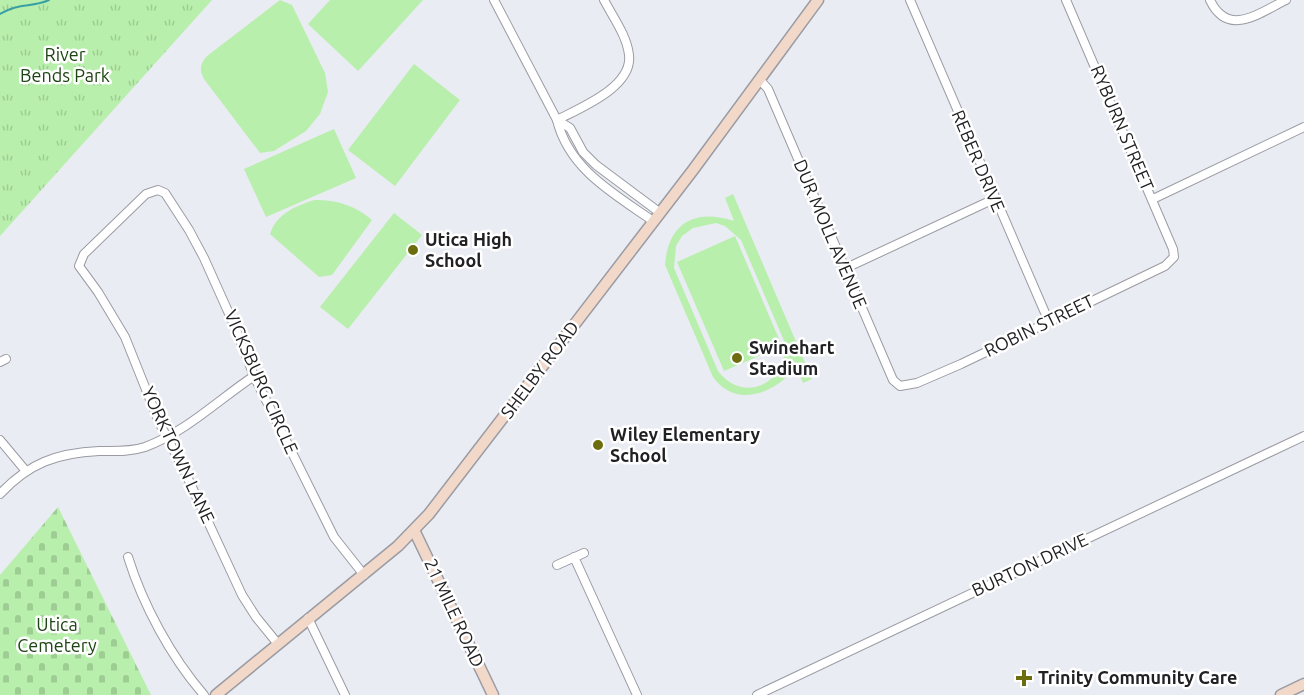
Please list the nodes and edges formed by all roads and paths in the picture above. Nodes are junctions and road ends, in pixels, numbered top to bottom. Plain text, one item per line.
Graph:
1 (494, 0) edge
2 (604, 0) edge
3 (818, 0) edge
4 (910, 0) edge
5 (1066, 0) edge
6 (1210, 0) edge
7 (1286, 0) edge
8 (760, 80) junction
9 (557, 120) junction
10 (1304, 127) edge
11 (600, 168) junction
12 (593, 177) junction
13 (158, 190) joint
14 (994, 199) junction
15 (1152, 199) junction
16 (656, 216) junction
17 (1174, 257) joint
18 (844, 269) junction
19 (1049, 322) junction
20 (254, 376) junction
21 (900, 386) joint
22 (1304, 436) edge
23 (166, 437) junction
24 (0, 440) edge
25 (25, 470) junction
26 (0, 494) edge
27 (414, 530) junction
28 (584, 553) dead end
29 (128, 557) dead end
30 (574, 557) junction
31 (557, 565) dead end
32 (364, 575) junction
33 (308, 618) junction
34 (278, 644) junction
35 (1304, 684) edge
36 (204, 695) edge
37 (216, 695) edge
38 (345, 695) edge
39 (493, 695) edge
40 (638, 695) edge
41 (757, 695) edge
42 (1281, 695) edge

1 - 9 street
2 - 9 street
3 - 8 street, SHELBY ROAD
4 - 14 street, REBER DRIVE
5 - 15 street, RYBURN STREET
6 - 7 street
8 - 16 street, SHELBY ROAD
8 - 18 street, DUR MOLL AVENUE
9 - 11 street
9 - 12 street
10 - 15 street
11 - 12 street
11 - 16 street
12 - 16 street
13 - 20 street, VICKSBURG CIRCLE
13 - 23 street, YORKTOWN LANE
14 - 18 street
14 - 19 street, REBER DRIVE
15 - 17 street, RYBURN STREET
16 - 27 street, SHELBY ROAD
17 - 19 street, ROBIN STREET
18 - 21 street, DUR MOLL AVENUE
19 - 21 street, ROBIN STREET
20 - 23 street
20 - 32 street, VICKSBURG CIRCLE
22 - 41 street, BURTON DRIVE
23 - 25 street
23 - 34 street, YORKTOWN LANE
24 - 25 street
25 - 26 street
27 - 32 street, SHELBY ROAD
27 - 39 street, 21 MILE ROAD
28 - 30 street
29 - 36 street
30 - 31 street
30 - 40 street
32 - 33 street, SHELBY ROAD
33 - 34 street, SHELBY ROAD
33 - 38 street
34 - 37 street, SHELBY ROAD
35 - 42 street

